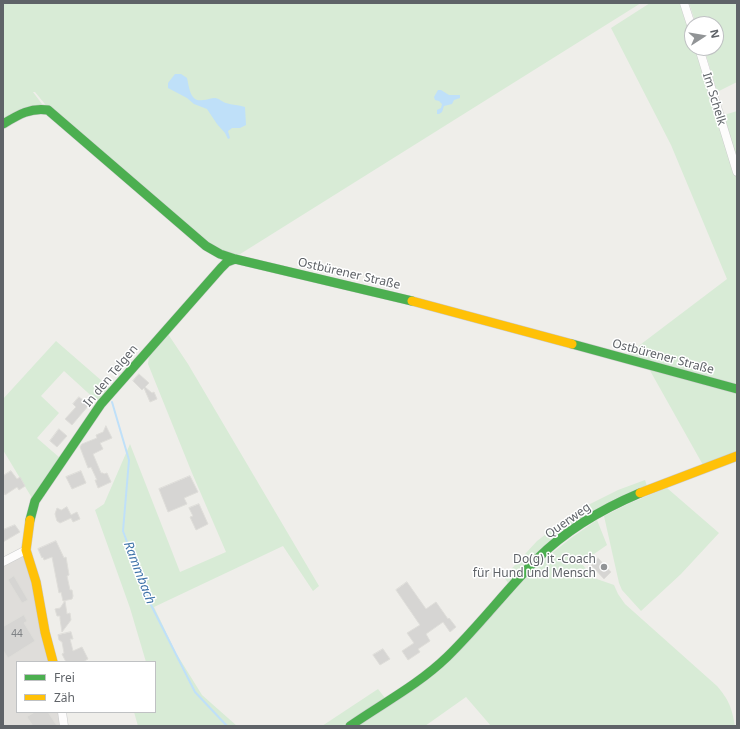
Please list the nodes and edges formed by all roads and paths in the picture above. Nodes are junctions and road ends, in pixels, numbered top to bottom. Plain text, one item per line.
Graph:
1 (684, 3) edge
2 (688, 16) edge
3 (701, 56) edge
4 (3, 124) edge
5 (737, 172) edge
6 (235, 259) junction
7 (737, 389) edge
8 (737, 456) edge
9 (26, 550) junction
10 (3, 562) edge
11 (53, 661) edge
12 (62, 713) edge
13 (64, 726) edge
14 (350, 726) edge

1 - 2 street
3 - 5 street, Im Schelk
4 - 6 street, Ostbürener Straße
6 - 7 street, Ostbürener Straße
6 - 9 street, In den Telgen
8 - 14 street, Querweg
9 - 10 street
9 - 11 street, In den Telgen
12 - 13 street

